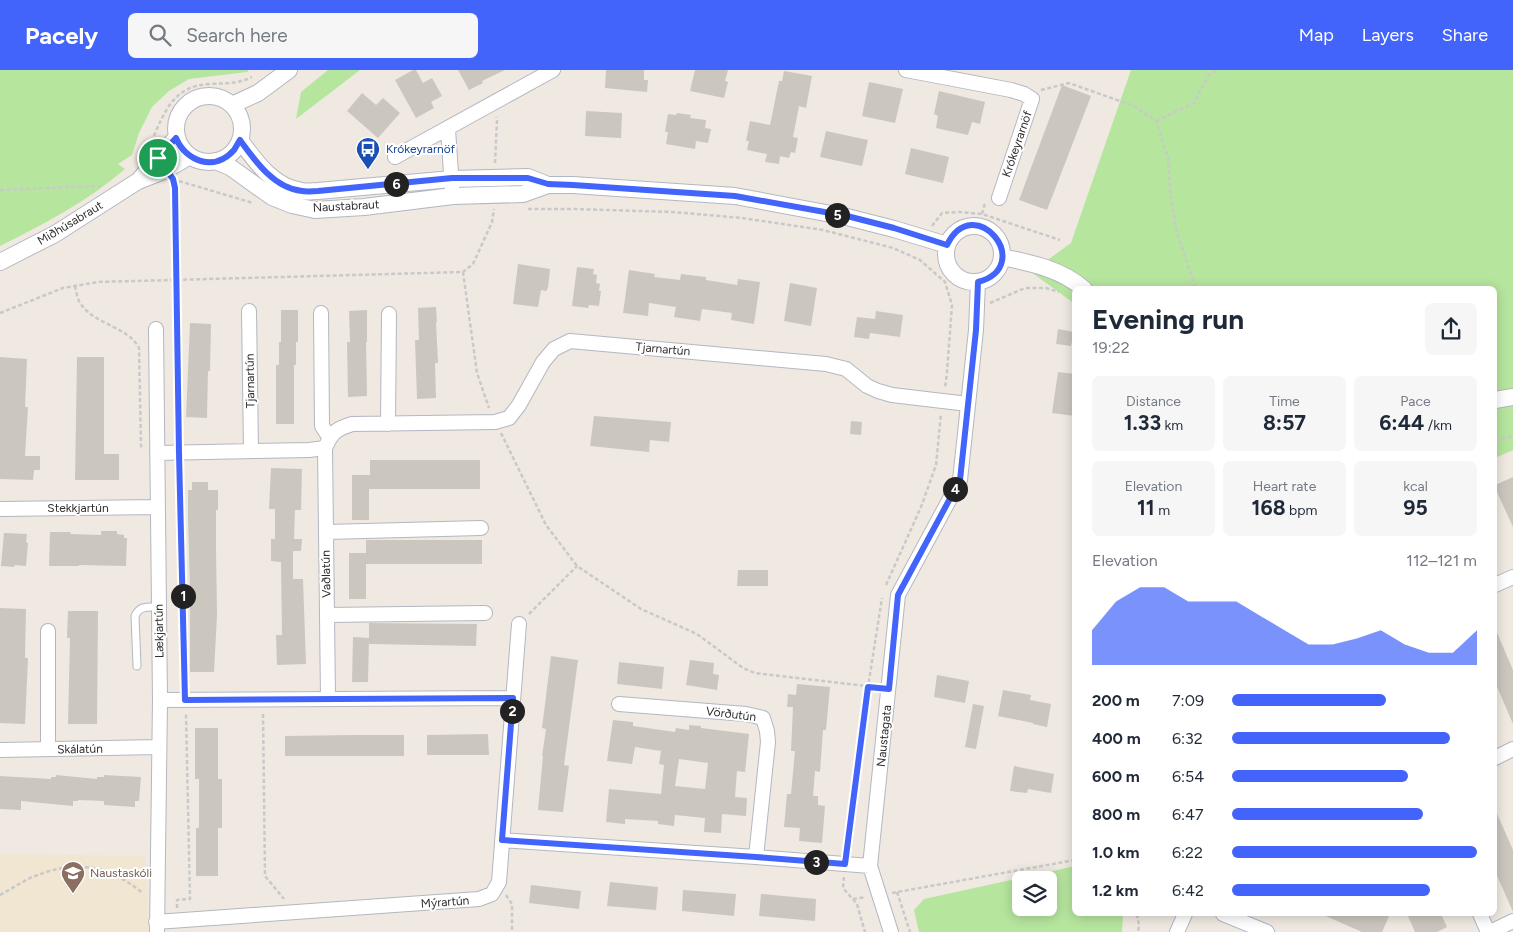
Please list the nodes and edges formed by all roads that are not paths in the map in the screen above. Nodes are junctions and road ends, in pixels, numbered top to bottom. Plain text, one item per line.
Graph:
1 (289, 70) edge
2 (553, 70) edge
3 (906, 70) edge
4 (258, 93) junction
5 (232, 105) junction
6 (241, 121) junction
7 (448, 129) junction
8 (176, 138) junction
9 (240, 140) junction
10 (190, 156) junction
11 (394, 157) dead end
12 (215, 161) junction
13 (162, 164) junction
14 (452, 178) junction
15 (548, 184) junction
16 (453, 196) junction
17 (994, 196) road end
18 (947, 245) junction
19 (1002, 257) junction
20 (0, 262) edge
21 (978, 282) junction
22 (1080, 286) edge
23 (250, 311) dead end
24 (320, 313) dead end
25 (388, 314) dead end
26 (156, 329) dead end
27 (1513, 397) edge
28 (1497, 400) edge
29 (968, 404) junction
30 (388, 424) junction
31 (327, 443) junction
32 (251, 452) junction
33 (157, 453) junction
34 (157, 507) junction
35 (0, 509) edge
36 (481, 528) dead end
37 (326, 532) junction
38 (1513, 576) edge
39 (1497, 584) edge
40 (158, 607) junction
41 (485, 613) dead end
42 (327, 615) junction
43 (519, 624) road end
44 (48, 631) dead end
45 (137, 666) dead end
46 (513, 698) junction
47 (328, 699) junction
48 (160, 700) junction
49 (618, 704) dead end
50 (159, 748) junction
51 (48, 749) junction
52 (1513, 749) edge
53 (0, 750) edge
54 (1497, 757) edge
55 (502, 840) junction
56 (756, 857) junction
57 (870, 866) junction
58 (1184, 916) edge
59 (1228, 916) edge
60 (1481, 916) edge
61 (1513, 921) edge
62 (156, 927) edge
63 (891, 932) edge
64 (1177, 932) edge
65 (1267, 932) edge
66 (1489, 932) edge

1 - 4 street
2 - 7 street
3 - 17 street, Krókeyrarnöf
4 - 5 street
4 - 6 street
5 - 6 street
5 - 8 street
6 - 9 street
7 - 11 street
7 - 14 street
8 - 10 street
8 - 13 street, Miðhúsabraut
9 - 12 street
9 - 14 street, Naustabraut
10 - 12 street
10 - 13 street, Miðhúsabraut
12 - 16 street, Naustabraut
13 - 20 street, Miðhúsabraut
14 - 15 street, Naustabraut
14 - 16 street
15 - 16 street, Naustabraut
15 - 18 street, Naustabraut
18 - 19 street
18 - 21 street
19 - 21 street
19 - 22 street
21 - 29 street, Naustagata
23 - 32 street, Tjarnartún
24 - 31 street
25 - 30 street
26 - 33 street, Lækjartún
27 - 28 street
29 - 30 street, Tjarnartún
29 - 57 street, Naustagata
30 - 31 street
31 - 32 street
31 - 37 street, Vaðlatún
32 - 33 street
33 - 34 street, Lækjartún
34 - 35 street, Stekkjartún
34 - 40 street, Lækjartún
36 - 37 street
37 - 42 street, Vaðlatún
38 - 39 street
40 - 45 lane
40 - 48 street, Lækjartún
41 - 42 street
42 - 47 street, Vaðlatún
43 - 46 street
44 - 51 street
46 - 47 street
46 - 55 street
47 - 48 street
48 - 50 street, Lækjartún
49 - 56 street, Vörðutún
50 - 51 street, Skálatún
50 - 62 street, Lækjartún
51 - 53 street, Skálatún
52 - 54 street
55 - 56 street
55 - 62 street, Mýrartún
56 - 57 street
57 - 63 street, Naustagata
58 - 64 street
59 - 65 street
60 - 66 street
61 - 66 street

